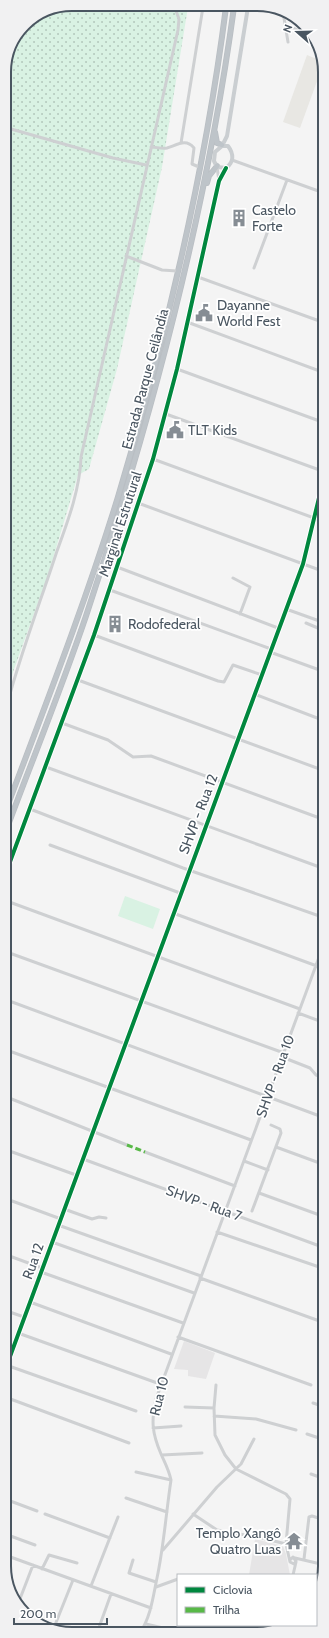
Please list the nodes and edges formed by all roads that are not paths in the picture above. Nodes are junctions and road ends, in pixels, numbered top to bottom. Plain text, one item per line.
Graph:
1 (175, 11) edge
2 (202, 11) edge
3 (225, 11) edge
4 (233, 11) edge
5 (247, 11) edge
6 (284, 17) edge
7 (286, 26) junction
8 (302, 31) edge
9 (288, 42) dead end
10 (217, 115) junction
11 (11, 129) edge
12 (227, 136) junction
13 (181, 143) junction
14 (222, 146) junction
15 (228, 146) junction
16 (151, 147) junction
17 (232, 160) junction
18 (146, 165) junction
19 (217, 167) junction
20 (199, 168) junction
21 (226, 168) junction
22 (218, 175) junction
23 (208, 178) junction
24 (287, 180) junction
25 (219, 181) junction
26 (318, 192) edge
27 (199, 207) junction
28 (126, 256) junction
29 (254, 268) dead end
30 (177, 271) junction
31 (198, 277) junction
32 (318, 321) edge
33 (187, 322) junction
34 (177, 369) junction
35 (318, 371) edge
36 (166, 414) junction
37 (318, 421) edge
38 (153, 459) junction
39 (318, 470) edge
40 (138, 503) junction
41 (318, 504) edge
42 (315, 518) junction
43 (318, 519) edge
44 (303, 564) junction
45 (117, 567) junction
46 (318, 569) edge
47 (233, 578) dead end
48 (110, 590) junction
49 (286, 609) junction
50 (240, 614) junction
51 (318, 620) edge
52 (306, 623) dead end
53 (278, 628) junction
54 (318, 628) edge
55 (94, 636) junction
56 (270, 650) junction
57 (318, 669) edge
58 (262, 675) junction
59 (78, 680) junction
60 (11, 687) edge
61 (254, 694) junction
62 (318, 718) edge
63 (62, 723) junction
64 (238, 739) junction
65 (46, 767) junction
66 (318, 768) edge
67 (222, 782) junction
68 (11, 796) edge
69 (30, 809) junction
70 (11, 817) edge
71 (318, 817) edge
72 (206, 826) junction
73 (50, 845) dead end
74 (11, 859) edge
75 (318, 866) edge
76 (189, 870) junction
77 (180, 893) junction
78 (11, 903) edge
79 (173, 913) junction
80 (318, 916) edge
81 (11, 953) edge
82 (157, 957) junction
83 (318, 960) edge
84 (316, 966) junction
85 (140, 1001) junction
86 (11, 1002) edge
87 (300, 1009) junction
88 (298, 1013) junction
89 (318, 1020) edge
90 (125, 1044) junction
91 (11, 1052) edge
92 (284, 1053) junction
93 (282, 1057) junction
94 (318, 1076) edge
95 (108, 1088) junction
96 (267, 1097) junction
97 (11, 1099) edge
98 (318, 1115) edge
99 (271, 1125) dead end
100 (92, 1132) junction
101 (251, 1140) junction
102 (127, 1145) dead end
103 (276, 1147) junction
104 (11, 1152) edge
105 (145, 1152) dead end
106 (83, 1159) junction
107 (244, 1161) junction
108 (318, 1162) edge
109 (268, 1170) junction
110 (76, 1175) junction
111 (235, 1186) junction
112 (259, 1193) junction
113 (11, 1201) edge
114 (64, 1209) junction
115 (225, 1211) junction
116 (252, 1211) dead end
117 (318, 1214) edge
118 (106, 1218) dead end
119 (61, 1219) junction
120 (58, 1225) junction
121 (217, 1232) junction
122 (52, 1242) junction
123 (318, 1245) edge
124 (11, 1257) edge
125 (318, 1267) edge
126 (41, 1270) junction
127 (200, 1277) junction
128 (194, 1293) junction
129 (30, 1302) junction
130 (11, 1312) edge
131 (24, 1317) junction
132 (318, 1320) edge
133 (183, 1323) junction
134 (18, 1333) junction
135 (178, 1337) junction
136 (11, 1350) edge
137 (171, 1354) junction
138 (11, 1365) edge
139 (160, 1384) junction
140 (216, 1385) dead end
141 (311, 1385) dead end
142 (11, 1400) edge
143 (313, 1403) dead end
144 (318, 1405) edge
145 (185, 1407) dead end
146 (214, 1408) junction
147 (136, 1411) dead end
148 (214, 1416) junction
149 (181, 1426) dead end
150 (153, 1428) junction
151 (296, 1430) dead end
152 (307, 1434) dead end
153 (318, 1438) edge
154 (254, 1439) dead end
155 (129, 1443) dead end
156 (202, 1453) dead end
157 (162, 1455) junction
158 (236, 1468) junction
159 (136, 1472) dead end
160 (311, 1474) dead end
161 (318, 1476) edge
162 (170, 1480) junction
163 (126, 1498) dead end
164 (11, 1502) edge
165 (37, 1511) dead end
166 (167, 1512) junction
167 (45, 1514) dead end
168 (194, 1514) junction
169 (118, 1517) dead end
170 (318, 1519) edge
171 (11, 1536) edge
172 (110, 1538) junction
173 (286, 1544) junction
174 (35, 1545) dead end
175 (163, 1550) junction
176 (288, 1553) junction
177 (11, 1558) edge
178 (295, 1559) junction
179 (303, 1559) junction
180 (133, 1560) dead end
181 (290, 1562) junction
182 (77, 1563) dead end
183 (318, 1563) edge
184 (33, 1565) junction
185 (42, 1569) junction
186 (293, 1574) edge
187 (177, 1579) edge
188 (73, 1580) junction
189 (156, 1582) junction
190 (91, 1586) junction
191 (156, 1587) junction
192 (111, 1594) junction
193 (20, 1598) edge
194 (152, 1608) junction
195 (55, 1624) edge
196 (146, 1624) junction
197 (99, 1627) edge
198 (144, 1627) edge
199 (159, 1627) edge

1 - 16 street
2 - 13 street
3 - 20 highway, Estrada Parque Ceilândia
4 - 10 highway, Estrada Parque Ceilândia
5 - 12 main road
6 - 7 street
7 - 8 street
7 - 9 street
10 - 14 highway
10 - 27 highway, Estrada Parque Ceilândia
11 - 18 street
12 - 14 main road
12 - 15 main road
13 - 16 street
13 - 20 street
14 - 15 main road
14 - 19 main road
15 - 17 main road
16 - 18 street
17 - 21 main road
17 - 24 street
18 - 28 street
19 - 21 main road
19 - 22 street, Marginal Estrutural
19 - 23 highway
20 - 30 highway, Estrada Parque Ceilândia
21 - 25 street, Marginal Estrutural
22 - 23 street
22 - 25 street, Marginal Estrutural
23 - 27 highway
24 - 26 street
24 - 29 street
25 - 31 street, Marginal Estrutural
27 - 70 highway, Estrada Parque Ceilândia
28 - 30 street
28 - 60 street
30 - 68 highway, Estrada Parque Ceilândia
31 - 32 street
31 - 33 street, Marginal Estrutural
33 - 34 street, Marginal Estrutural
33 - 35 street
34 - 36 street, Marginal Estrutural
34 - 37 street
36 - 38 street, Marginal Estrutural
36 - 39 street
38 - 40 street, Marginal Estrutural
38 - 42 street
40 - 44 street
40 - 45 street, Marginal Estrutural
41 - 42 street, SHVP - Rua 12
42 - 43 street
42 - 44 street, SHVP - Rua 12
44 - 46 street
44 - 49 street, SHVP - Rua 12
45 - 48 street, Marginal Estrutural
45 - 50 street
47 - 50 street
48 - 55 street, Marginal Estrutural
48 - 56 street
49 - 51 street
49 - 53 street, SHVP - Rua 12
50 - 53 street
52 - 54 street
53 - 56 street, SHVP - Rua 12
55 - 58 street
55 - 59 street, Marginal Estrutural
56 - 57 street
56 - 58 street, SHVP - Rua 12
58 - 61 street, SHVP - Rua 12
59 - 63 street, Marginal Estrutural
59 - 64 street
61 - 62 street
61 - 64 street, SHVP - Rua 12
63 - 65 street, Marginal Estrutural
63 - 67 street
64 - 66 street
64 - 67 street, SHVP - Rua 12
65 - 69 street, Marginal Estrutural
65 - 72 street
67 - 71 street
67 - 72 street, SHVP - Rua 12
69 - 74 street, Marginal Estrutural
69 - 76 street
72 - 75 street
72 - 76 street, SHVP - Rua 12
73 - 77 street
76 - 77 street, SHVP - Rua 12
76 - 80 street
77 - 79 street, SHVP - Rua 12
78 - 82 street
79 - 82 street, SHVP - Rua 12
79 - 84 street
81 - 85 street
82 - 85 street, SHVP - Rua 12
82 - 87 street
83 - 84 street, SHVP - Rua 10
84 - 87 street, SHVP - Rua 10
85 - 90 street, SHVP - Rua 12
85 - 92 street
86 - 90 street
87 - 88 street, SHVP - Rua 10
88 - 89 street
88 - 92 street, SHVP - Rua 10
90 - 95 street, SHVP - Rua 12
90 - 96 street
91 - 95 street
92 - 93 street, SHVP - Rua 10
93 - 94 street
93 - 96 street, SHVP - Rua 10
95 - 100 street, SHVP - Rua 12
95 - 101 street
96 - 98 street
96 - 101 street, SHVP - Rua 10
97 - 100 street
99 - 103 street
100 - 102 street
100 - 106 street, SHVP - Rua 12
101 - 107 street, SHVP - Rua 10
103 - 108 street
103 - 109 street
104 - 110 street
105 - 111 street
106 - 110 street, Rua 12
106 - 115 street, SHVP - Rua 7
107 - 109 street
107 - 111 street, SHVP - Rua 10
109 - 112 street
110 - 114 street, Rua 12
111 - 115 street, SHVP - Rua 10
112 - 116 street
112 - 117 street
113 - 119 street
114 - 118 street
114 - 119 street, Rua 12
115 - 121 street, Rua 10
115 - 123 street, SHVP - Rua 7
119 - 120 street, Rua 12
120 - 122 street, Rua 12
120 - 127 street
121 - 125 street
121 - 127 street, Rua 10
122 - 126 street, Rua 12
122 - 128 street
124 - 126 street
126 - 129 street, Rua 12
126 - 133 street
127 - 128 street, Rua 10
127 - 132 street
128 - 133 street, Rua 10
129 - 131 street, Rua 12
129 - 137 street
130 - 131 street
131 - 134 street, Rua 12
133 - 135 street, Rua 10
134 - 136 street, Rua 12
134 - 139 street
135 - 137 street, Rua 10
135 - 141 street
137 - 139 street, Rua 10
138 - 147 street
139 - 150 street, Rua 10
140 - 146 street
142 - 155 street
143 - 144 street
145 - 146 street
146 - 148 street
148 - 151 street
148 - 158 street
149 - 150 street
150 - 157 street, Rua 10
152 - 153 street
154 - 158 street
156 - 157 street
157 - 162 street, Rua 10
158 - 168 street
158 - 173 street
159 - 162 street
160 - 161 street
162 - 166 street, Rua 10
163 - 166 street
164 - 165 street
166 - 175 street, Rua 10
167 - 172 street
168 - 173 street
168 - 175 street
169 - 172 street
170 - 179 street
171 - 174 street
172 - 190 street
173 - 176 street
175 - 189 street, Rua 10
176 - 178 street
176 - 181 street
177 - 184 street
178 - 179 street
178 - 181 street
178 - 181 street
178 - 186 street
179 - 183 street
180 - 189 street
181 - 186 street
182 - 185 street
184 - 185 street
184 - 193 street
185 - 188 street
187 - 191 street
188 - 190 street
188 - 195 street
189 - 191 street, Rua 10
190 - 192 street
191 - 194 street, Rua 10
192 - 194 street
192 - 197 street
194 - 196 street, Rua 10
196 - 198 street, Rua 10
196 - 199 street

